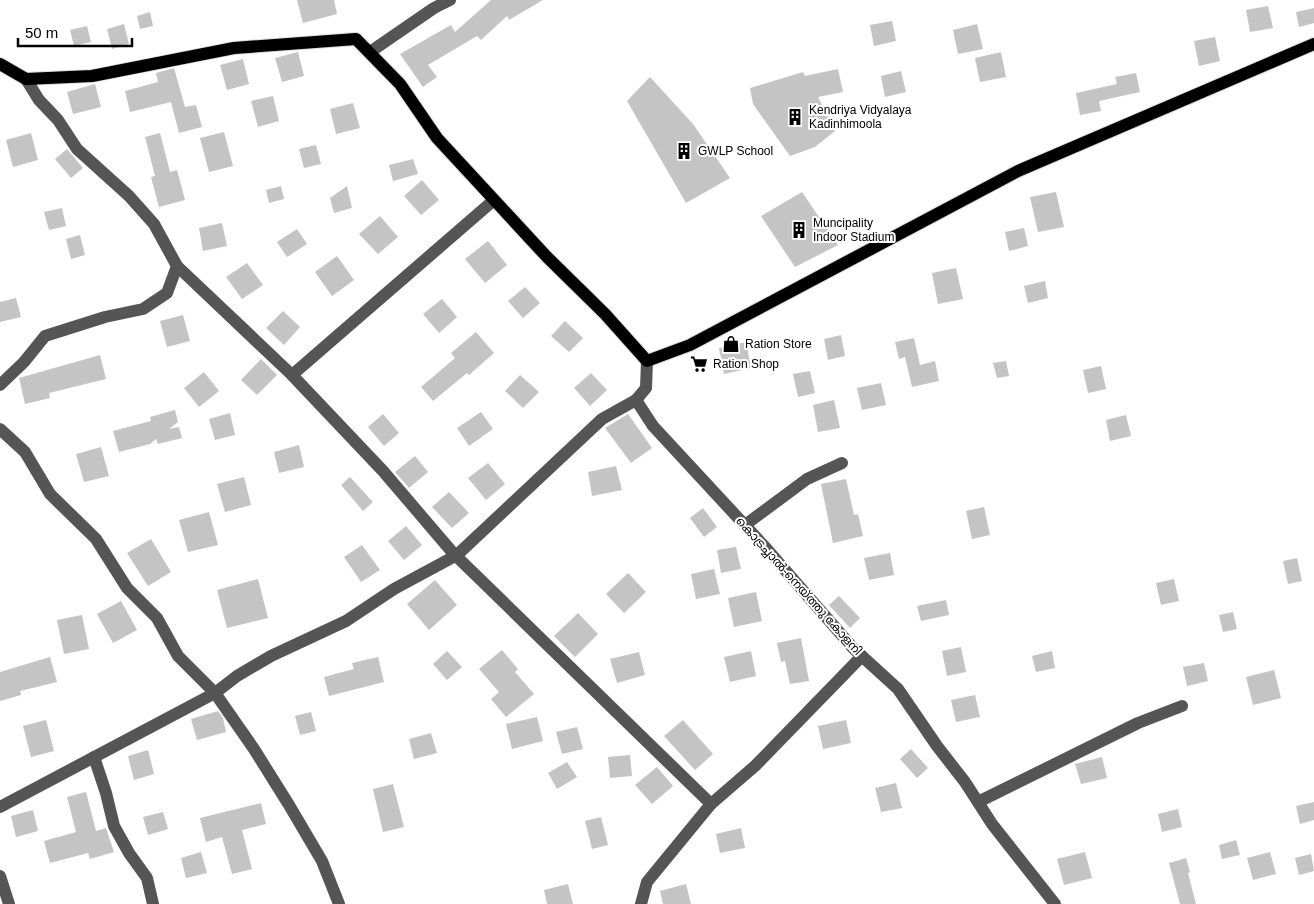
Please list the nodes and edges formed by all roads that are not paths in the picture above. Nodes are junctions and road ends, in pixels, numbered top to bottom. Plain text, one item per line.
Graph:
1 (450, 0) edge
2 (1314, 44) edge
3 (370, 52) junction
4 (0, 64) edge
5 (26, 79) junction
6 (494, 200) junction
7 (177, 266) junction
8 (647, 361) junction
9 (292, 375) junction
10 (0, 385) edge
11 (636, 400) junction
12 (0, 429) edge
13 (842, 462) dead end
14 (745, 525) junction
15 (457, 555) junction
16 (862, 656) junction
17 (215, 693) junction
18 (1182, 706) dead end
19 (94, 757) junction
20 (978, 802) junction
21 (711, 804) junction
22 (0, 807) edge
23 (0, 876) edge
24 (9, 904) edge
25 (153, 904) edge
26 (339, 904) edge
27 (641, 904) edge
28 (1055, 904) edge

1 - 3 street
2 - 8 main road
3 - 5 main road
3 - 6 main road
4 - 5 main road
5 - 7 street
6 - 8 main road
6 - 9 street
7 - 9 street
7 - 10 street
8 - 11 street
9 - 15 street
11 - 14 street, കൊട്രച്ചാൽ-നെയ്ത്തു കോളനി
11 - 15 street
12 - 17 street
13 - 14 street
14 - 16 street, കൊട്രച്ചാൽ-നെയ്ത്തു കോളനി
15 - 17 street
15 - 21 street
16 - 20 street, കൊട്രച്ചാൽ-നെയ്ത്തു കോളനി
16 - 21 street
17 - 19 street
17 - 26 street
18 - 20 street
19 - 22 street
19 - 25 street
20 - 28 street, കൊട്രച്ചാൽ-നെയ്ത്തു കോളനി
21 - 27 street
23 - 24 street

